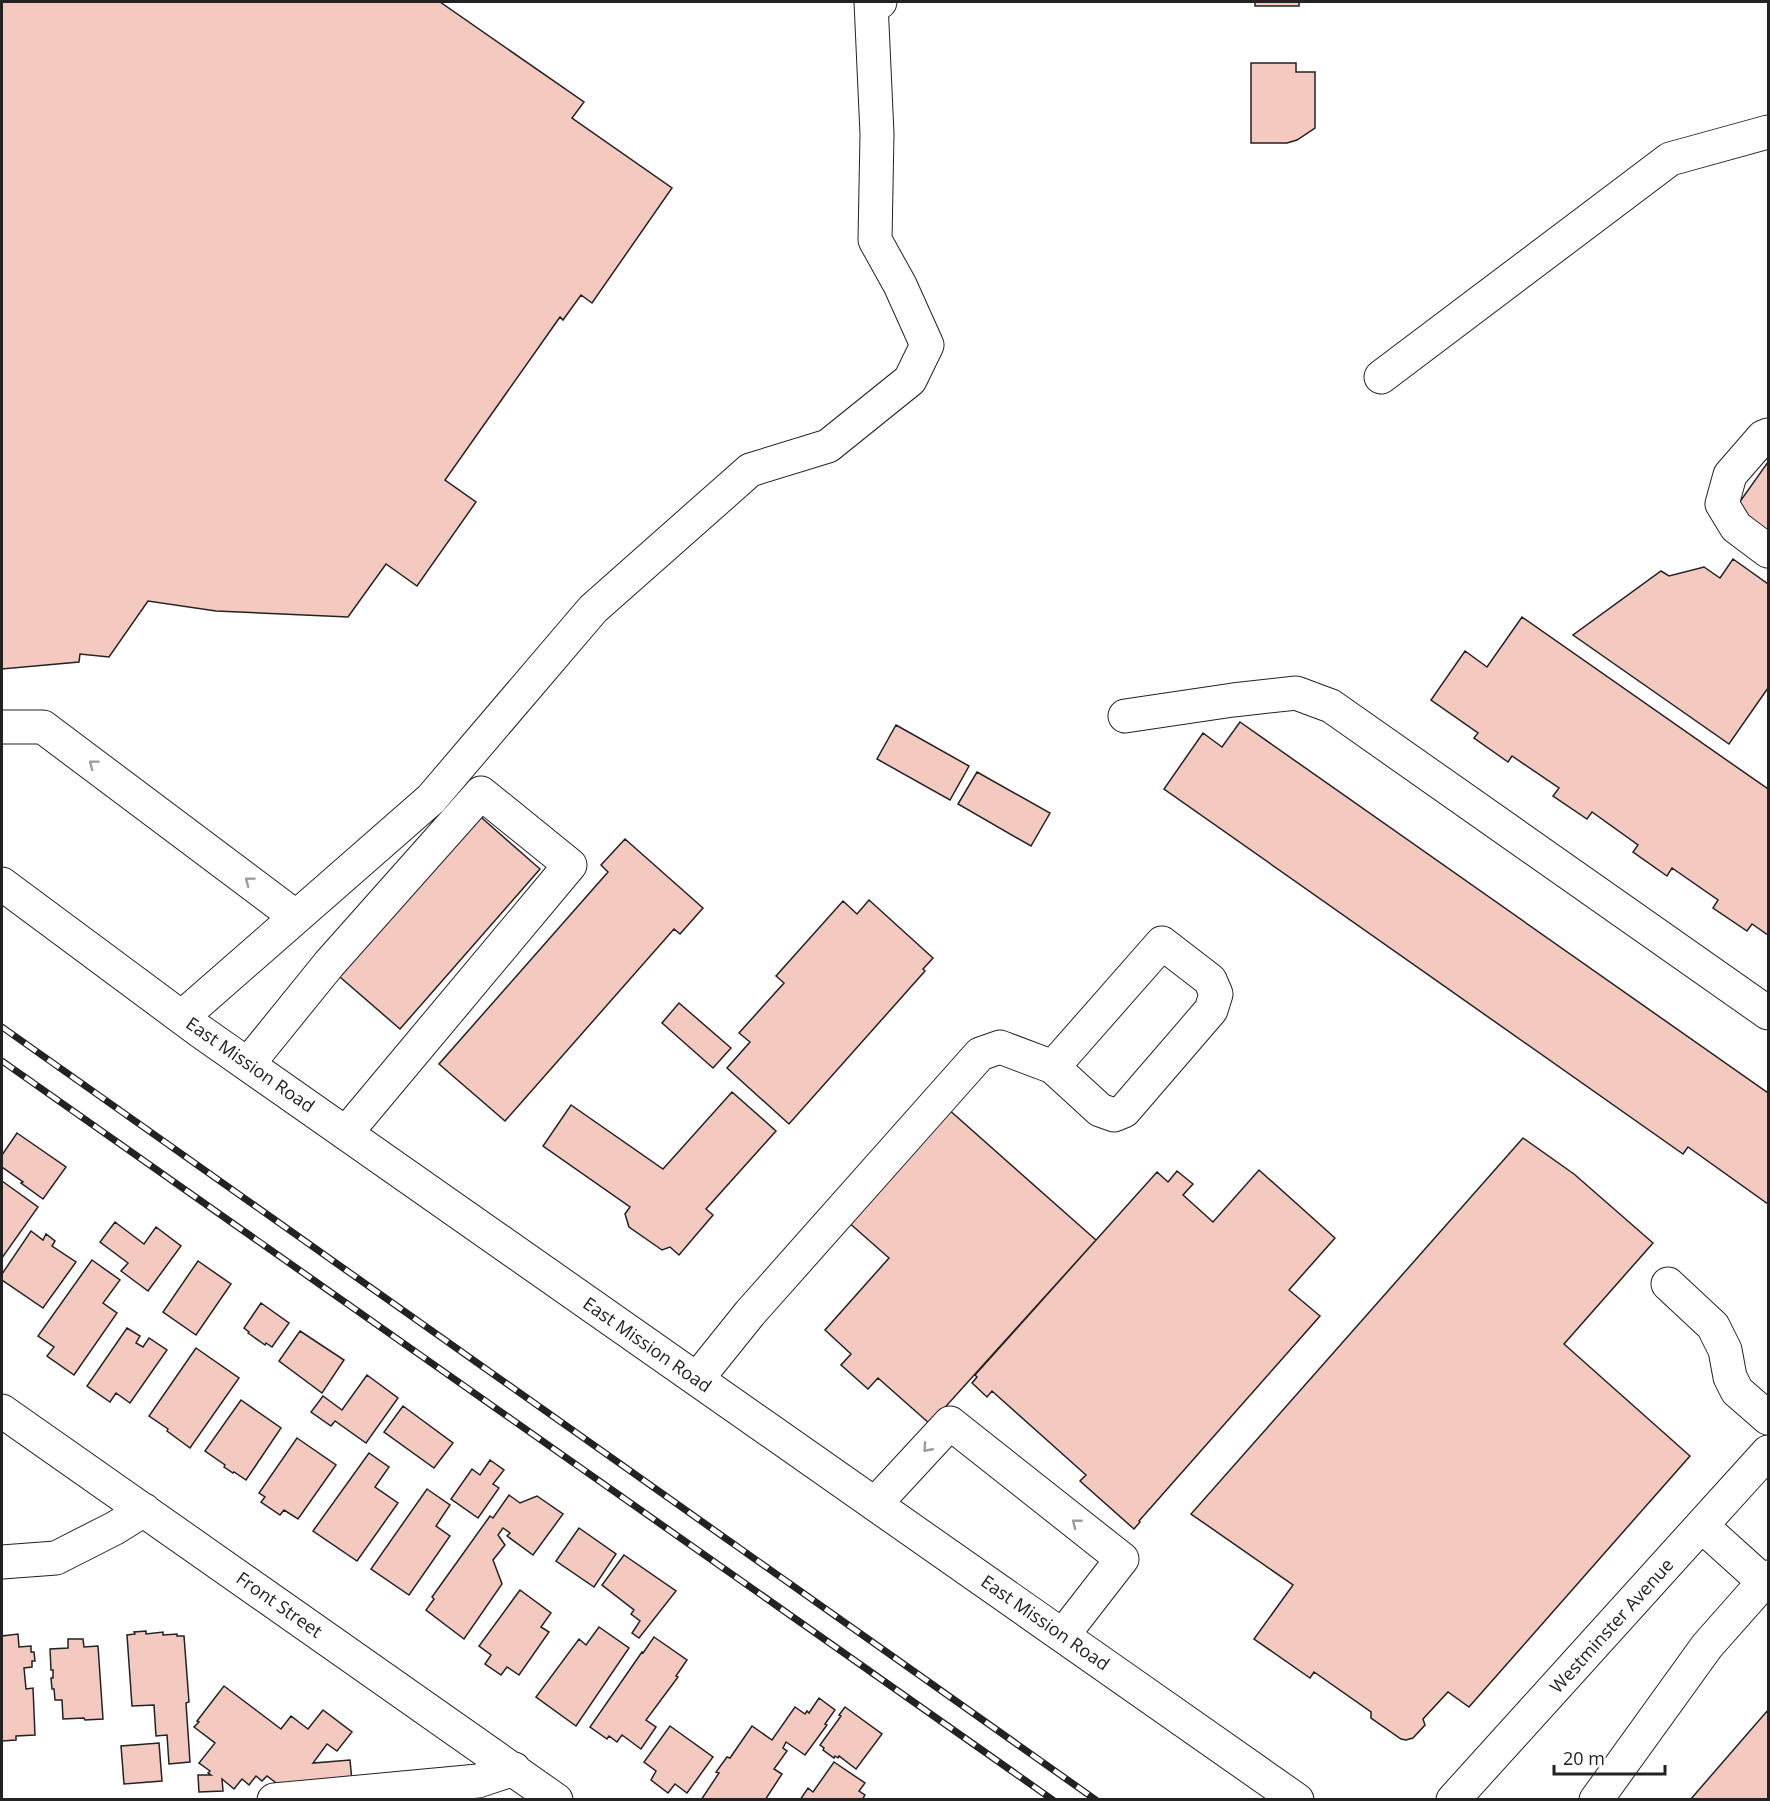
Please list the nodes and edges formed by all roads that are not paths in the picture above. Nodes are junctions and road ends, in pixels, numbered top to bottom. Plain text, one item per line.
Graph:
1 (880, 2) edge
2 (1768, 132) edge
3 (1381, 377) dead end
4 (1768, 435) edge
5 (1768, 551) edge
6 (1125, 716) dead end
7 (2, 727) edge
8 (2, 884) edge
9 (296, 916) junction
10 (1768, 1013) edge
11 (182, 1017) junction
12 (248, 1064) junction
13 (1053, 1067) junction
14 (346, 1133) junction
15 (1668, 1284) dead end
16 (697, 1379) junction
17 (2, 1411) edge
18 (1768, 1418) edge
19 (1768, 1452) edge
20 (875, 1504) junction
21 (144, 1510) junction
22 (1702, 1527) junction
23 (2, 1562) edge
24 (1766, 1580) edge
25 (1063, 1635) junction
26 (514, 1769) junction
27 (274, 1800) edge
28 (556, 1800) edge
29 (1297, 1800) edge
30 (1454, 1800) edge
31 (1596, 1800) edge

1 - 9 main road
2 - 3 main road
4 - 5 main road
6 - 10 main road
9 -> 7 main road
8 - 11 main road, East Mission Road
9 - 11 main road
11 - 12 main road, East Mission Road
12 - 14 main road, East Mission Road
12 - 14 main road
13 - 13 main road
13 - 16 main road
14 - 16 main road, East Mission Road
15 - 18 main road
16 - 20 main road, East Mission Road
17 - 21 main road, Front Street
19 - 22 main road, Westminster Avenue
20 - 25 main road, East Mission Road
25 -> 20 main road
21 - 23 main road
21 - 26 main road, Front Street
22 - 24 main road
22 - 30 main road, Westminster Avenue
24 - 31 main road
25 - 29 main road, East Mission Road
26 - 27 main road
26 - 28 main road, Front Street

